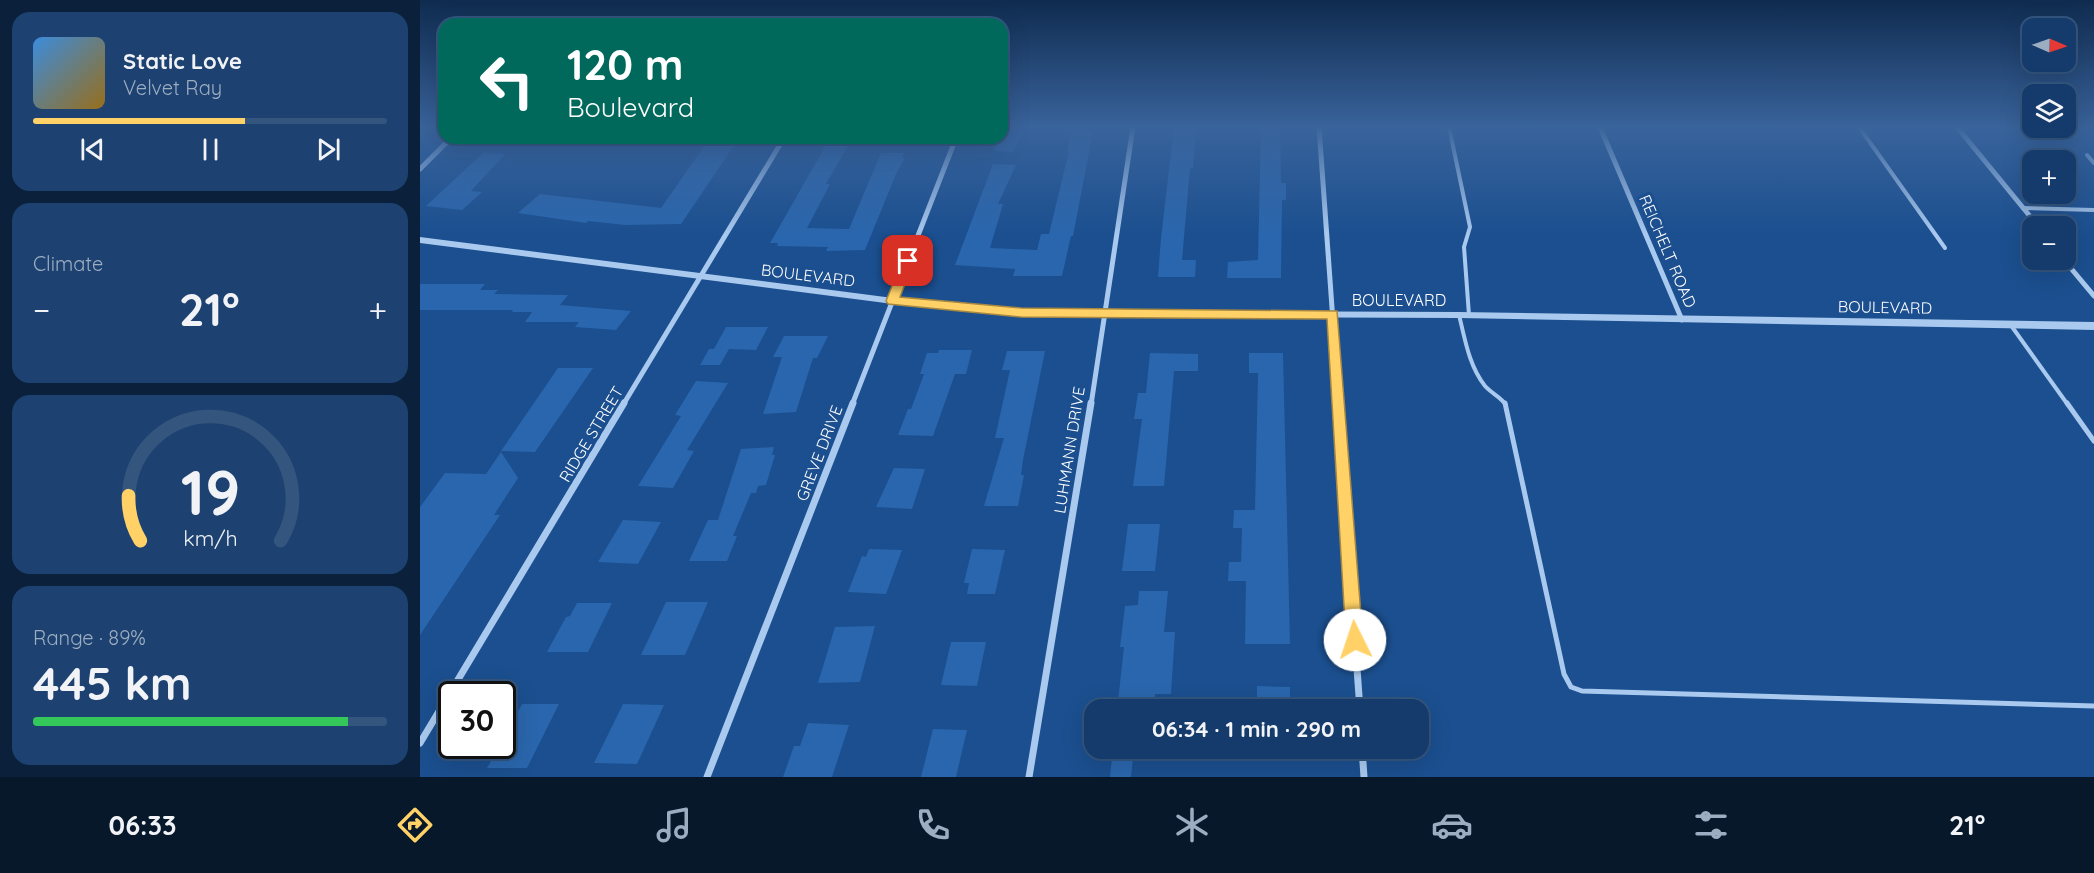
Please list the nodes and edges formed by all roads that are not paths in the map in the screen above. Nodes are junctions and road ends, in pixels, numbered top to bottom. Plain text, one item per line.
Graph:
1 (769, 163) edge
2 (946, 163) edge
3 (1128, 163) edge
4 (1322, 163) edge
5 (1457, 163) edge
6 (1615, 163) edge
7 (1885, 163) edge
8 (1987, 163) edge
9 (2023, 208) junction
10 (2094, 210) edge
11 (2030, 216) edge
12 (420, 240) edge
13 (1945, 248) dead end
14 (2072, 270) edge
15 (701, 277) junction
16 (2094, 296) edge
17 (892, 301) junction
18 (1106, 313) junction
19 (1333, 314) junction
20 (1464, 315) junction
21 (1682, 320) junction
22 (2010, 324) junction
23 (2094, 326) edge
24 (2094, 441) edge
25 (1359, 699) edge
26 (2094, 706) edge
27 (420, 743) edge
28 (1363, 759) edge
29 (707, 777) edge
30 (1029, 777) edge
31 (1364, 777) edge

1 - 15 street, RIDGE STREET
2 - 17 street, GREVE DRIVE
3 - 18 street, LUHMANN DRIVE
4 - 19 street
5 - 20 lane
6 - 21 street, REICHELT ROAD
7 - 13 lane
8 - 9 street
9 - 10 lane
9 - 11 street
12 - 15 street, BOULEVARD
14 - 16 street
15 - 17 street, BOULEVARD
15 - 27 street, RIDGE STREET
17 - 18 street, BOULEVARD
17 - 29 street, GREVE DRIVE
18 - 19 street, BOULEVARD
18 - 30 street, LUHMANN DRIVE
19 - 20 street, BOULEVARD
19 - 25 street
20 - 21 street, BOULEVARD
20 - 26 lane
21 - 22 street, BOULEVARD
22 - 23 street, BOULEVARD
22 - 24 lane
28 - 31 street

